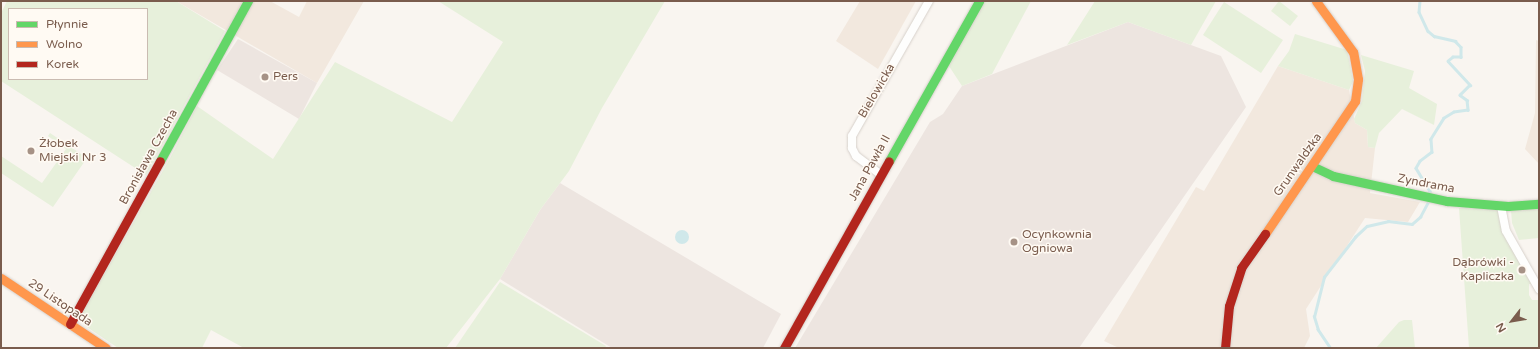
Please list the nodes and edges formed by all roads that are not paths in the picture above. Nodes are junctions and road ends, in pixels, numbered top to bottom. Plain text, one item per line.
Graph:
1 (248, 1) edge
2 (929, 1) edge
3 (978, 1) edge
4 (1316, 1) edge
5 (1312, 166) junction
6 (880, 174) junction
7 (1539, 204) edge
8 (1501, 206) junction
9 (1, 278) edge
10 (1539, 289) edge
11 (70, 324) junction
12 (106, 348) edge
13 (784, 348) edge
14 (1225, 348) edge

1 - 11 street, Bronisława Czecha
2 - 6 street, Bielowicka
3 - 6 street, Jana Pawła II
4 - 5 street, Grunwaldzka
5 - 8 street, Zyndrama
5 - 14 street, Grunwaldzka
6 - 13 street, Jana Pawła II
7 - 8 street, Zyndrama
8 - 10 street
9 - 11 street, 29 Listopada
11 - 12 street, 29 Listopada

